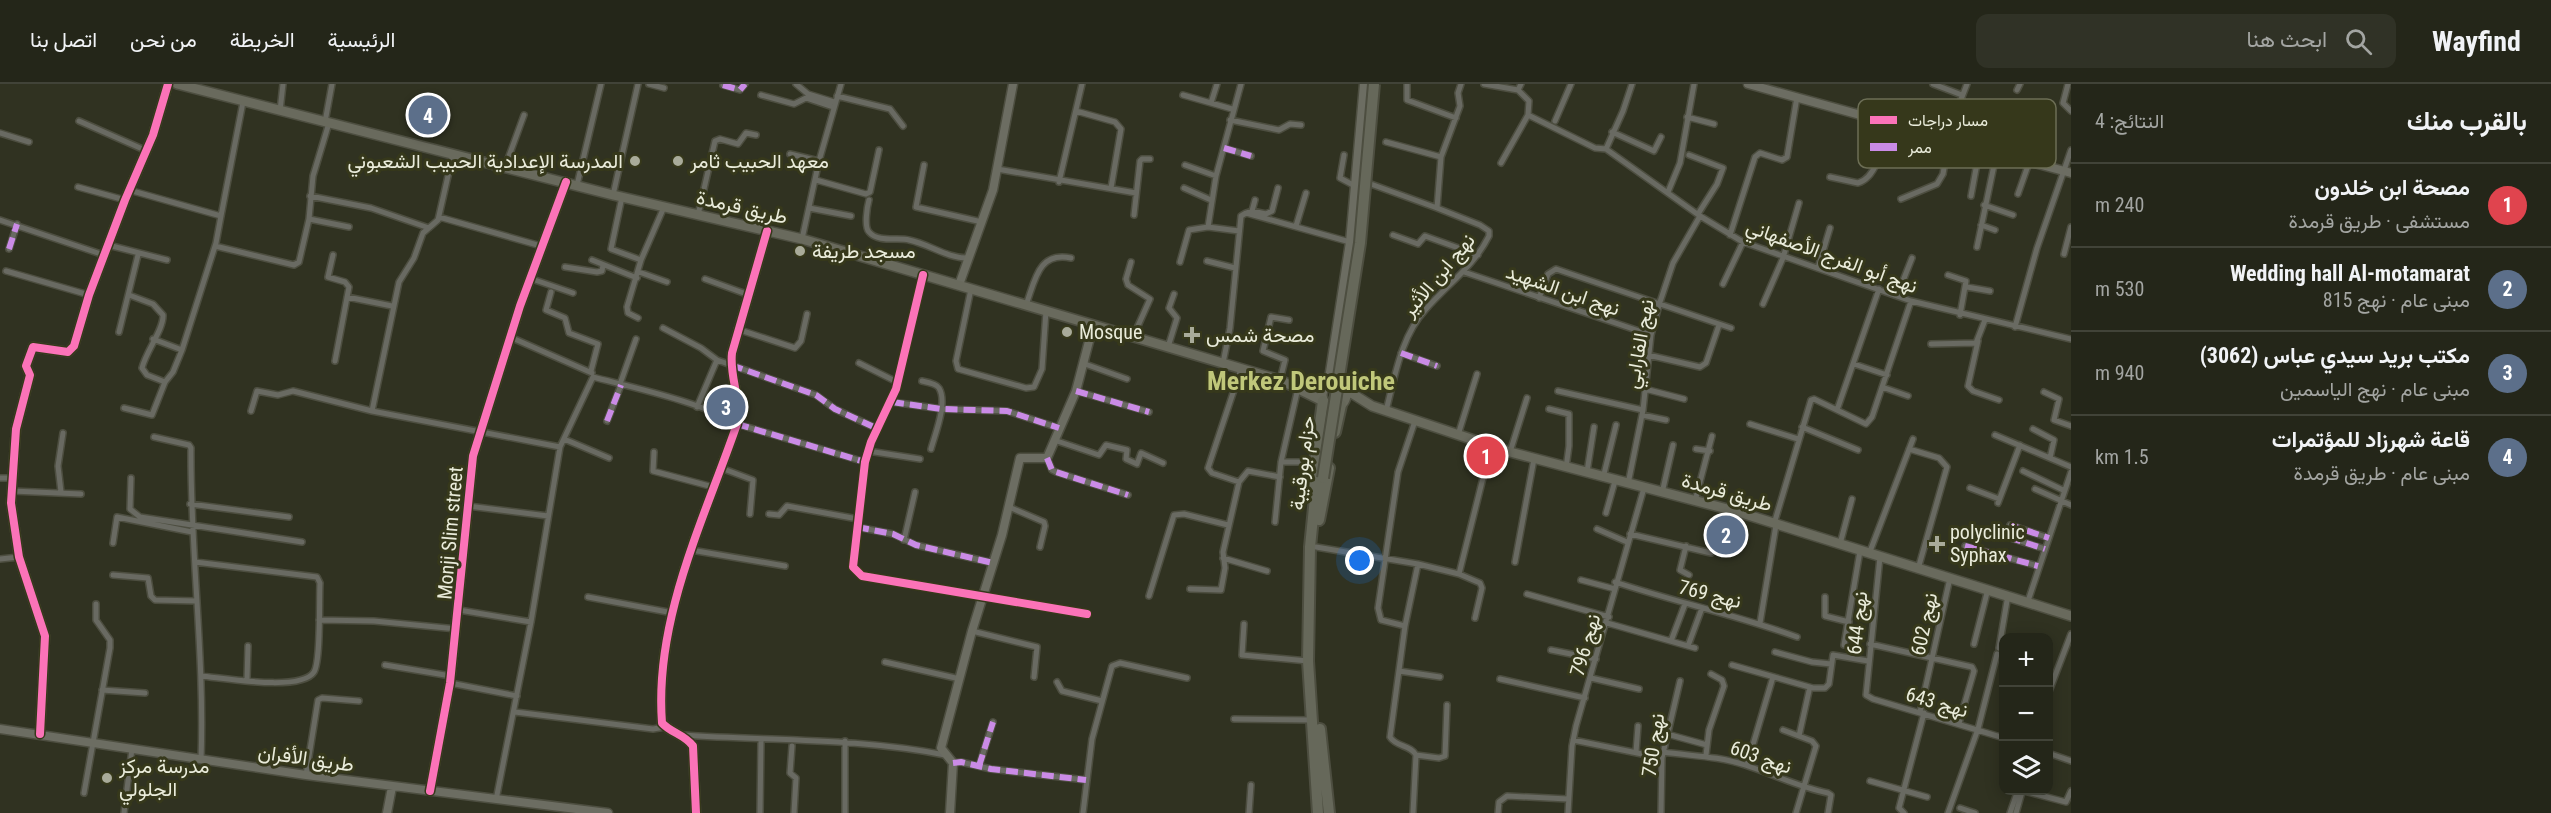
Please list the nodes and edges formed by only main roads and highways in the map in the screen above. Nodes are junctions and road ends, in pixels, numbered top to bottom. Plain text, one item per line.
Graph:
1 (177, 84) edge
2 (1366, 84) edge
3 (1376, 84) edge
4 (1327, 386) junction
5 (1296, 387) junction
6 (1344, 388) junction
7 (1323, 401) junction
8 (1341, 405) junction
9 (1372, 406) junction
10 (1320, 478) junction
11 (1316, 521) junction
12 (2071, 616) edge
13 (1315, 726) junction
14 (1315, 813) edge
15 (1324, 813) edge
16 (1329, 813) edge

1 - 5 main road, طريق قرمدة
2 - 10 highway, حزام بورقيبة
3 - 10 highway, حزام بورقيبة, bridge
4 - 5 main road, طريق قرمدة
4 - 6 main road
4 - 7 main road
5 - 7 main road, طريق قرمدة
6 - 8 main road
6 - 9 main road, طريق قرمدة
7 - 8 main road
7 - 11 highway
8 - 9 main road, طريق قرمدة
8 - 11 highway
9 - 12 main road, طريق قرمدة
10 - 11 highway, حزام بورقيبة
11 - 13 highway, حزام بورقيبة
11 - 13 highway, حزام بورقيبة
13 - 14 highway, حزام بورقيبة
13 - 15 highway, حزام بورقيبة
13 - 16 highway

